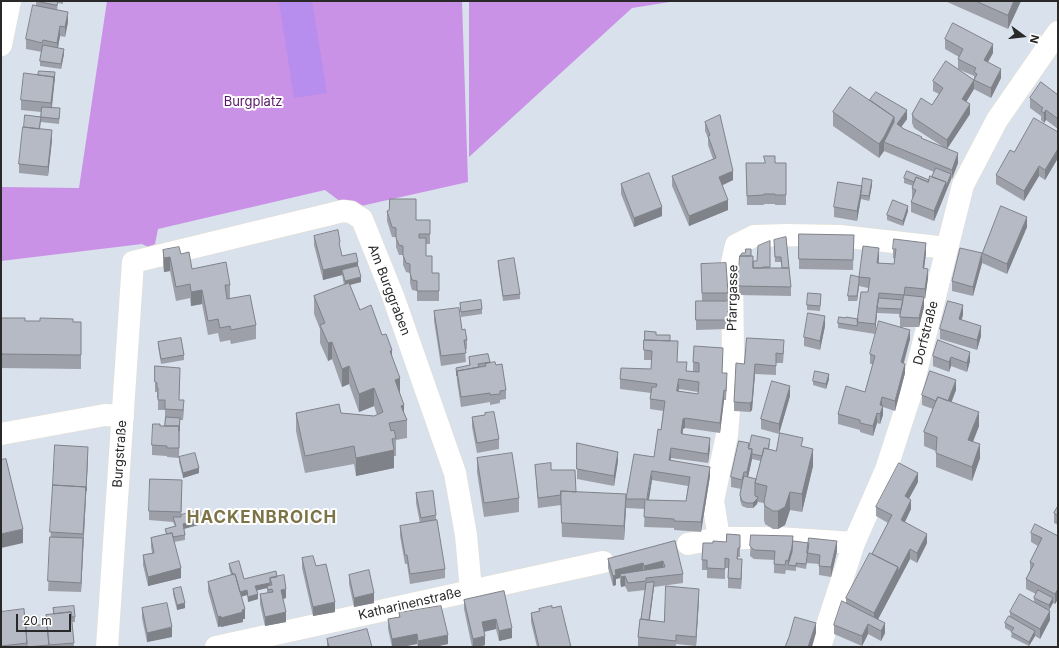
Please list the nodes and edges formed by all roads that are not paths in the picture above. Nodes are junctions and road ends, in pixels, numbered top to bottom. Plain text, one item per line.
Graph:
1 (10, 1) edge
2 (1058, 32) edge
3 (1, 45) edge
4 (947, 248) junction
5 (133, 262) joint
6 (123, 416) junction
7 (1, 434) edge
8 (719, 538) junction
9 (854, 543) junction
10 (688, 544) dead end
11 (604, 562) dead end
12 (471, 590) junction
13 (281, 640) edge
14 (107, 647) edge
15 (216, 647) edge
16 (820, 647) edge

1 - 3 street
2 - 4 street, Dorfstraße
4 - 8 street, Pfarrgasse
4 - 9 street, Dorfstraße
5 - 6 street, Burgstraße
5 - 12 street, Am Burggraben
6 - 7 street
6 - 14 street, Burgstraße
8 - 9 street
8 - 10 street
9 - 16 street, Dorfstraße
11 - 12 street, Katharinenstraße
12 - 13 street, Katharinenstraße
13 - 15 street, Katharinenstraße

